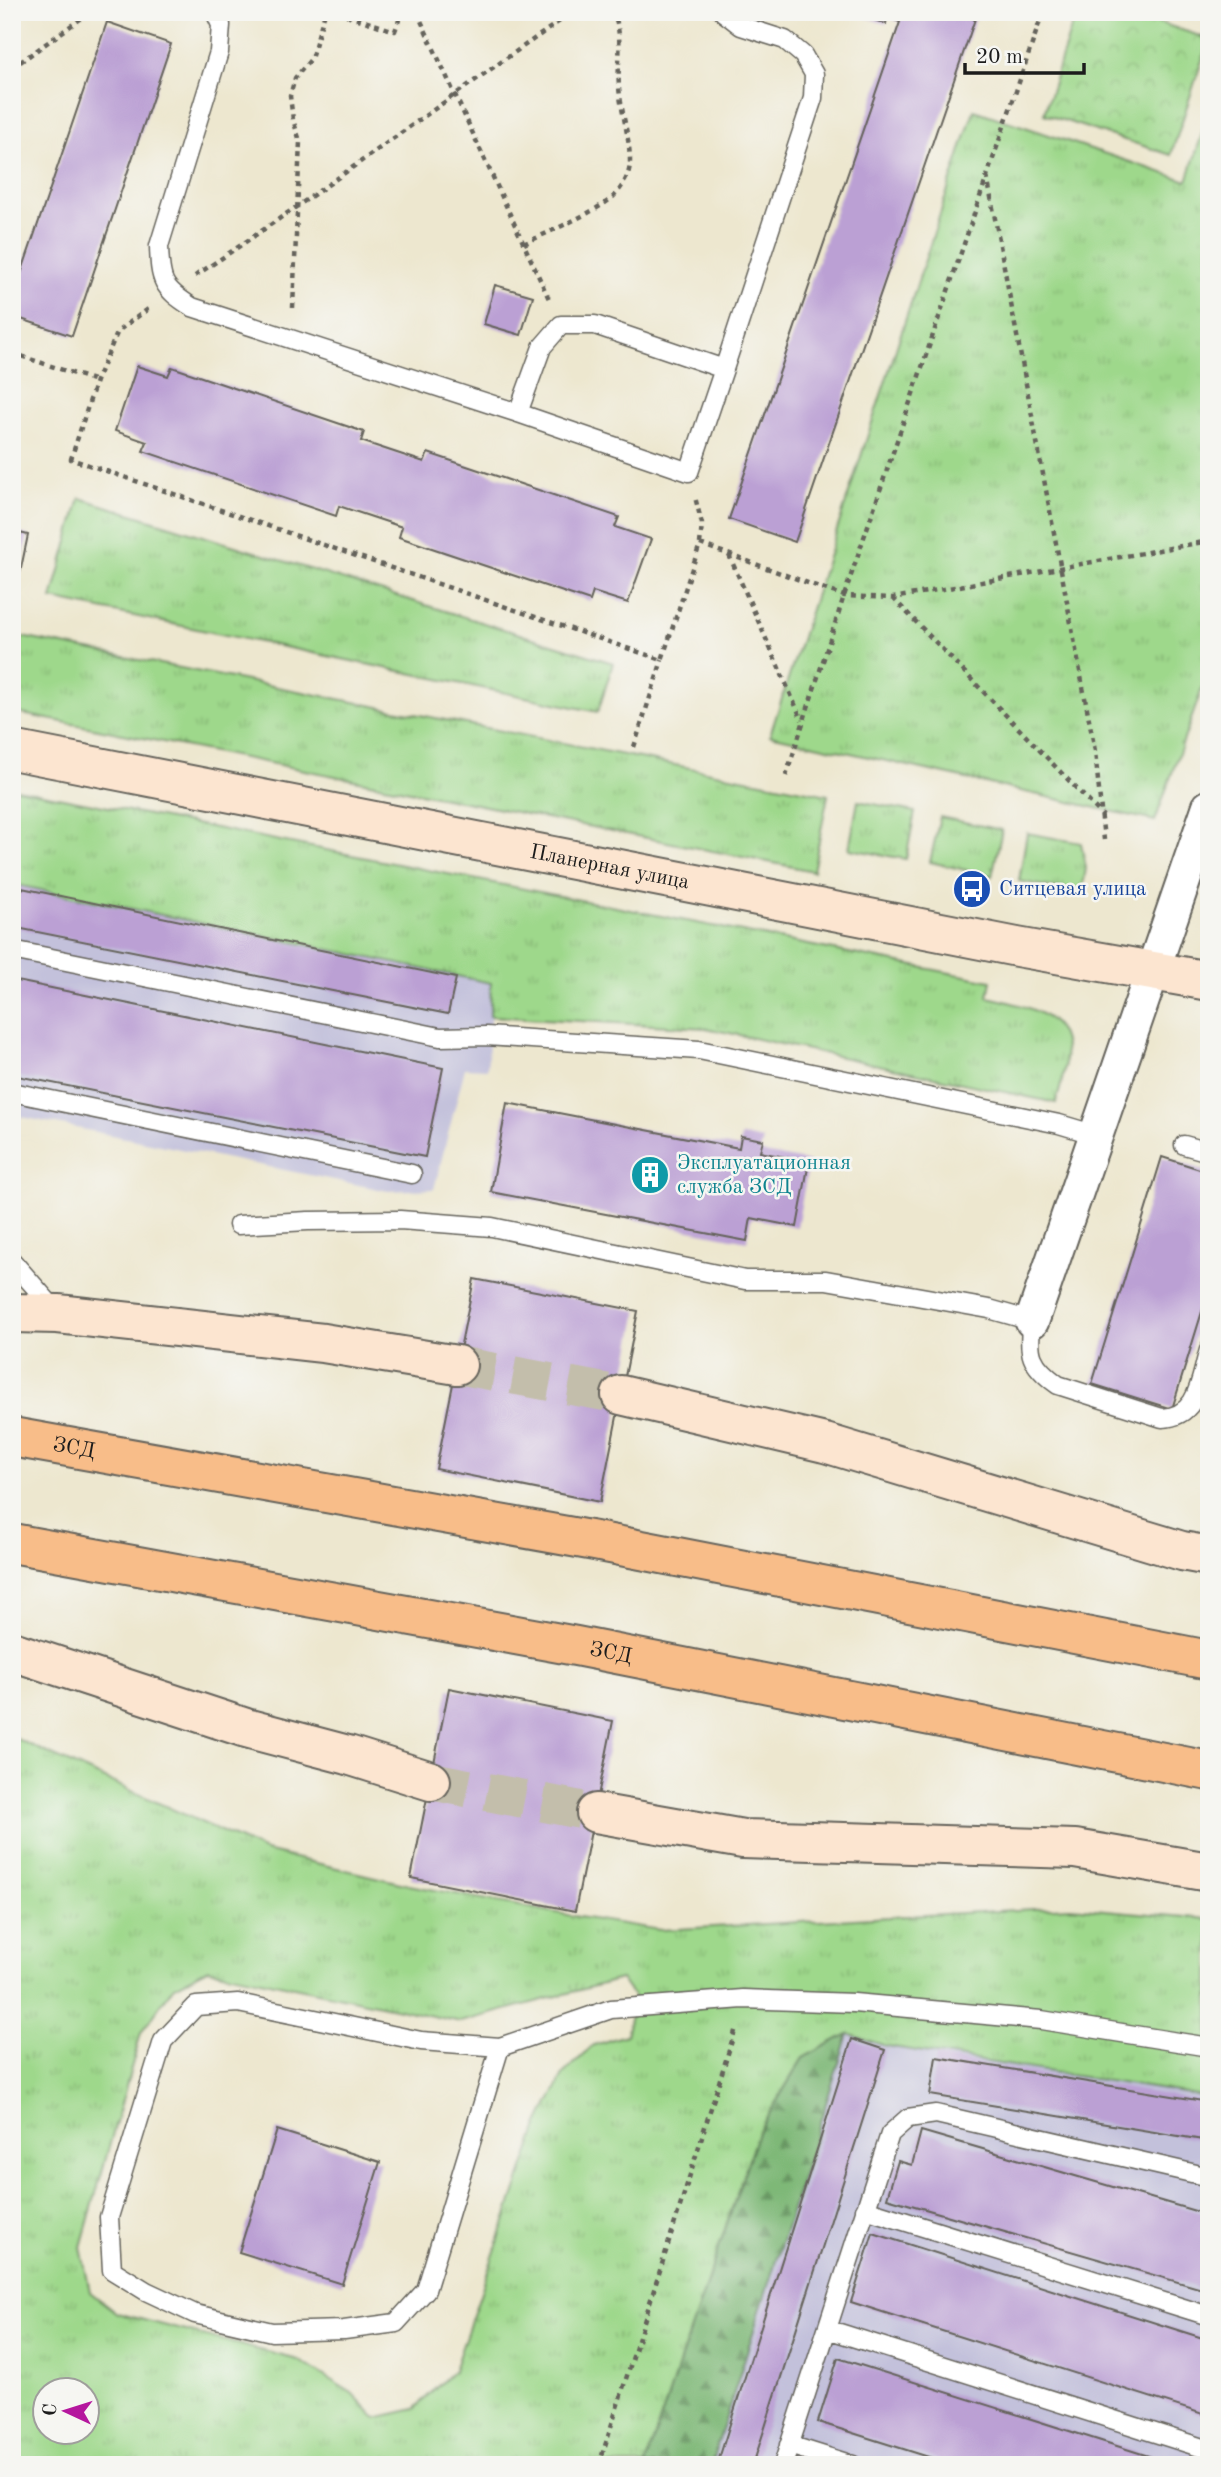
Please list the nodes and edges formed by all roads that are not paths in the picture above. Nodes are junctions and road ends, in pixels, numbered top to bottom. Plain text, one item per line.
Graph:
1 (215, 12) edge
2 (723, 12) edge
3 (724, 369) junction
4 (518, 414) junction
5 (12, 750) edge
6 (1209, 807) edge
7 (12, 950) edge
8 (1152, 971) junction
9 (1209, 981) edge
10 (12, 1092) edge
11 (1096, 1135) junction
12 (1184, 1145) dead end
13 (1209, 1152) edge
14 (412, 1174) dead end
15 (238, 1225) dead end
16 (12, 1261) edge
17 (12, 1313) edge
18 (58, 1314) junction
19 (1032, 1321) junction
20 (1209, 1350) edge
21 (457, 1365) tunnel mouth
22 (621, 1395) tunnel mouth
23 (12, 1437) edge
24 (12, 1543) edge
25 (1195, 1553) edge
26 (12, 1651) edge
27 (1209, 1660) edge
28 (1209, 1772) edge
29 (431, 1781) tunnel mouth
30 (596, 1813) tunnel mouth
31 (1209, 1872) edge
32 (500, 2047) junction
33 (1209, 2047) edge
34 (1209, 2177) edge
35 (865, 2209) junction
36 (1209, 2316) edge
37 (827, 2329) junction
38 (789, 2445) junction
39 (1209, 2450) edge
40 (783, 2465) edge
41 (853, 2465) edge

1 - 4 lane
2 - 3 lane
3 - 4 lane
3 - 4 lane
5 - 8 main road, Планерная улица
6 - 8 street
7 - 11 lane
8 - 9 main road, Планерная улица
8 - 11 street
10 - 14 lane
11 - 19 street
12 - 13 lane
15 - 19 lane
16 - 18 lane
17 - 18 main road
18 - 21 main road
19 - 20 lane
22 - 25 main road
23 - 27 highway, ЗСД
24 - 28 highway, ЗСД
26 - 29 main road
30 - 31 main road
32 - 32 lane
32 - 33 lane
34 - 35 lane
35 - 36 lane
35 - 37 lane
37 - 38 lane
37 - 39 lane
38 - 40 lane
38 - 41 lane

